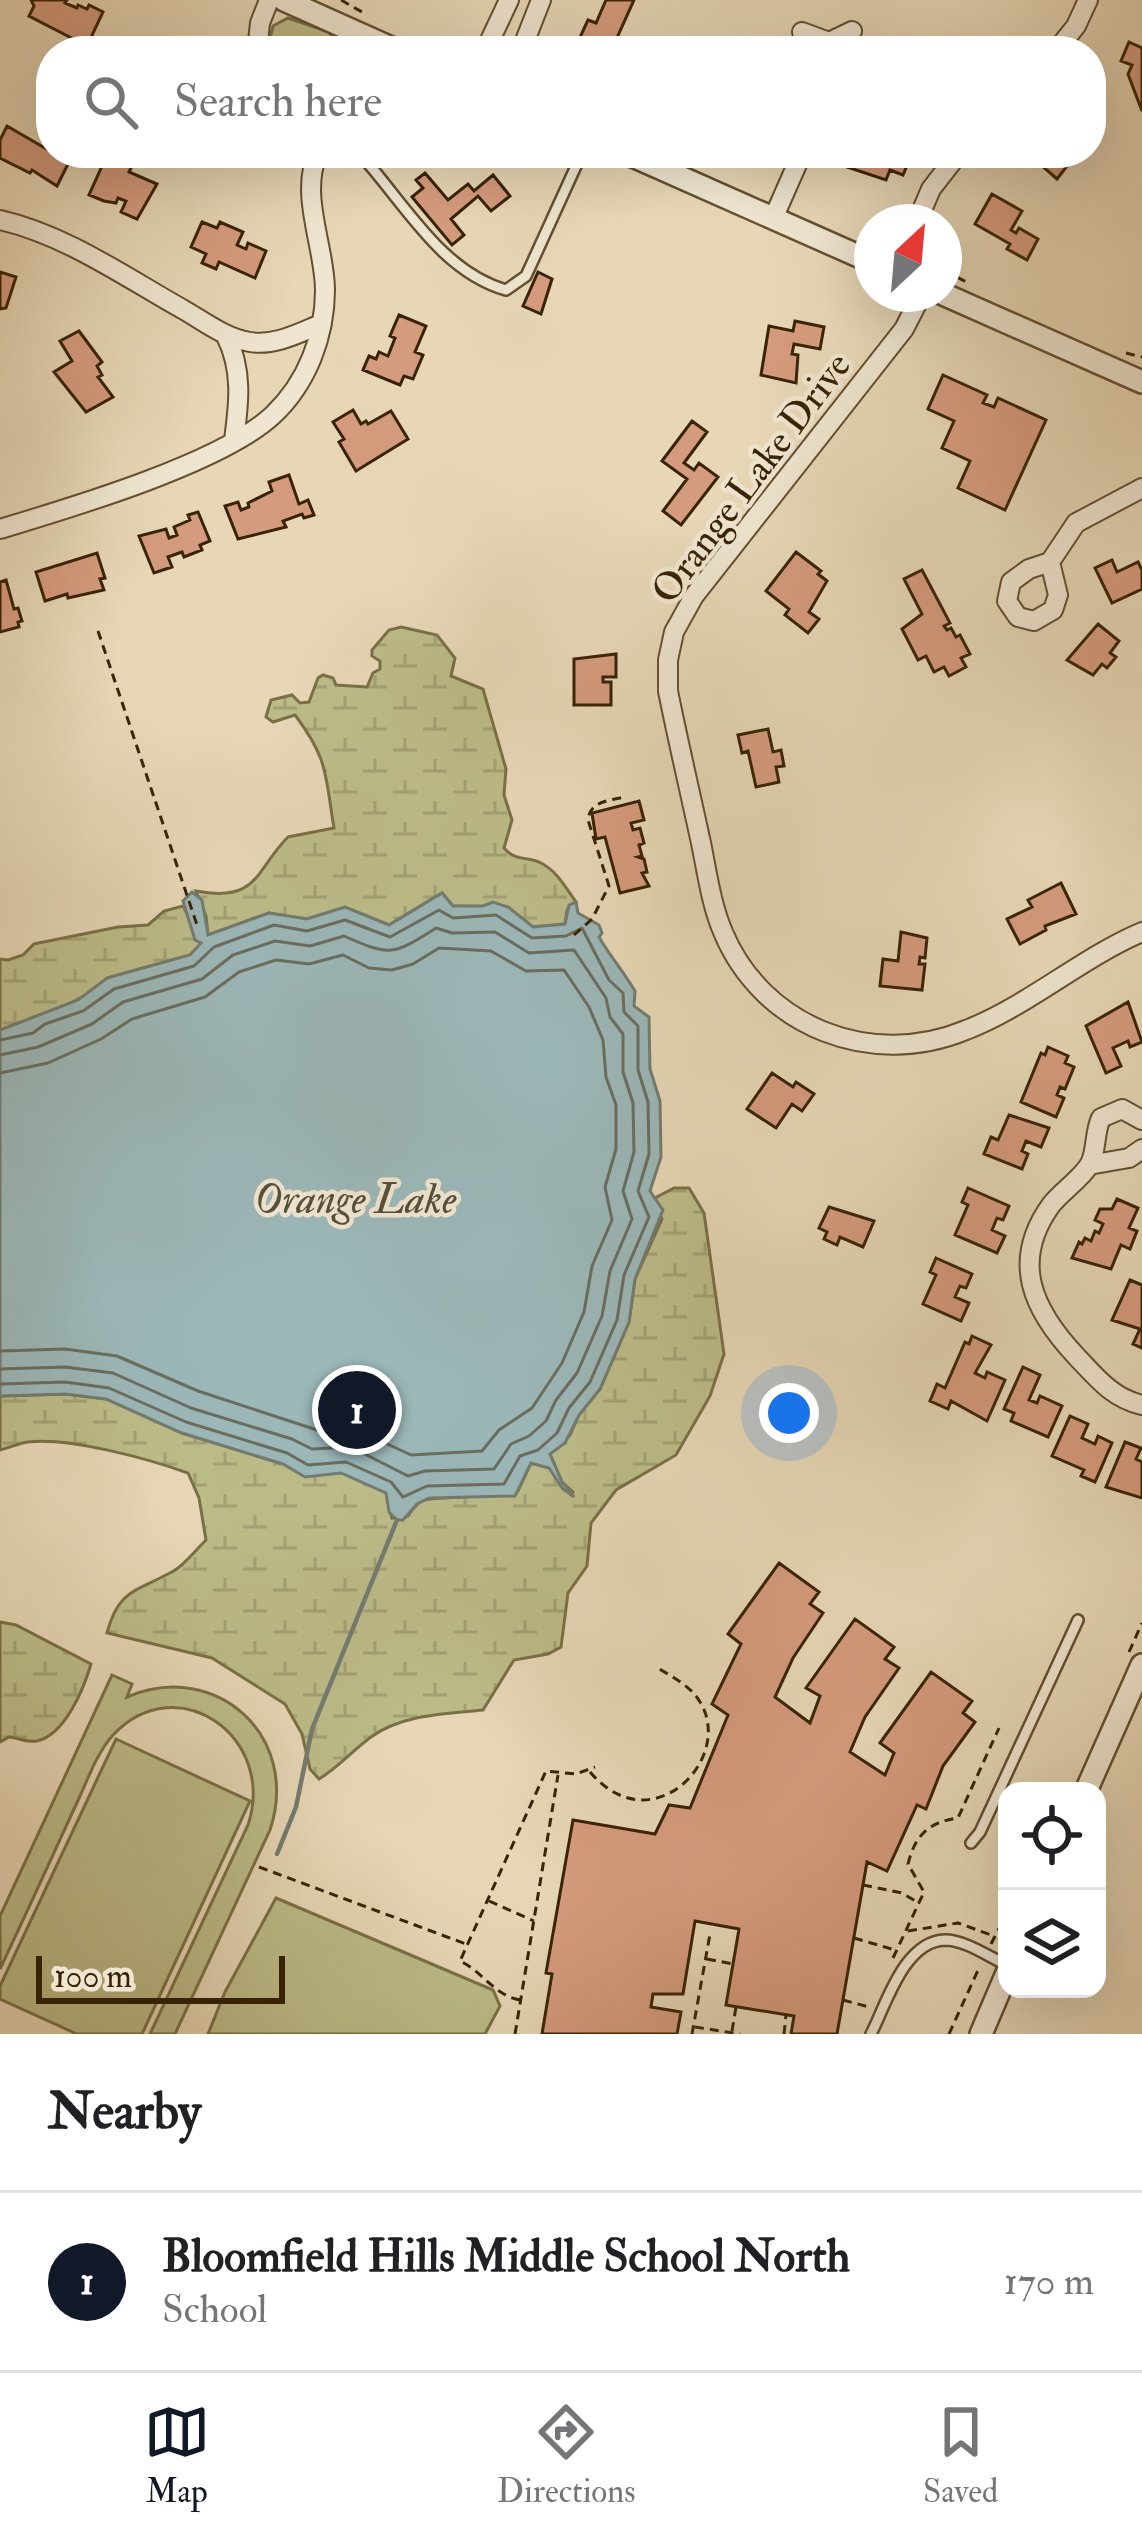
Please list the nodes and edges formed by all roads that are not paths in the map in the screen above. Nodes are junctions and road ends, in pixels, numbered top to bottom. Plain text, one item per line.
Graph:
1 (269, 0) edge
2 (284, 0) edge
3 (508, 0) edge
4 (542, 0) edge
5 (1088, 0) edge
6 (852, 31) dead end
7 (802, 32) dead end
8 (259, 36) edge
9 (348, 36) edge
10 (492, 36) edge
11 (527, 36) edge
12 (810, 36) edge
13 (845, 36) edge
14 (1068, 36) edge
15 (312, 168) edge
16 (372, 168) edge
17 (575, 168) edge
18 (659, 168) edge
19 (795, 168) edge
20 (945, 168) edge
21 (926, 204) edge
22 (773, 219) junction
23 (0, 220) edge
24 (854, 254) edge
25 (962, 302) edge
26 (913, 312) edge
27 (322, 324) junction
28 (226, 336) junction
29 (1142, 382) edge
30 (234, 440) junction
31 (1142, 488) edge
32 (0, 529) edge
33 (1050, 562) dead end
34 (1142, 932) edge
35 (1142, 1120) edge
36 (1142, 1148) edge
37 (1089, 1165) junction
38 (1142, 1405) edge
39 (1078, 1620) dead end
40 (1142, 1665) edge
41 (1090, 1782) edge
42 (971, 1843) dead end
43 (998, 1963) edge
44 (998, 1991) edge
45 (871, 2034) edge
46 (980, 2034) edge

1 - 8 street
2 - 9 street
3 - 10 street
4 - 11 street
5 - 14 street
6 - 13 street
7 - 12 street
15 - 27 street
16 - 17 lane
18 - 22 street
19 - 22 street
20 - 21 street
22 - 24 street
23 - 28 street
25 - 29 street
26 - 34 street, Orange Lake Drive
27 - 28 street
27 - 30 street
28 - 30 street
30 - 32 street
31 - 33 street
35 - 37 street
36 - 37 street
37 - 38 street
39 - 42 lane
40 - 41 street
43 - 45 lane
44 - 46 street

